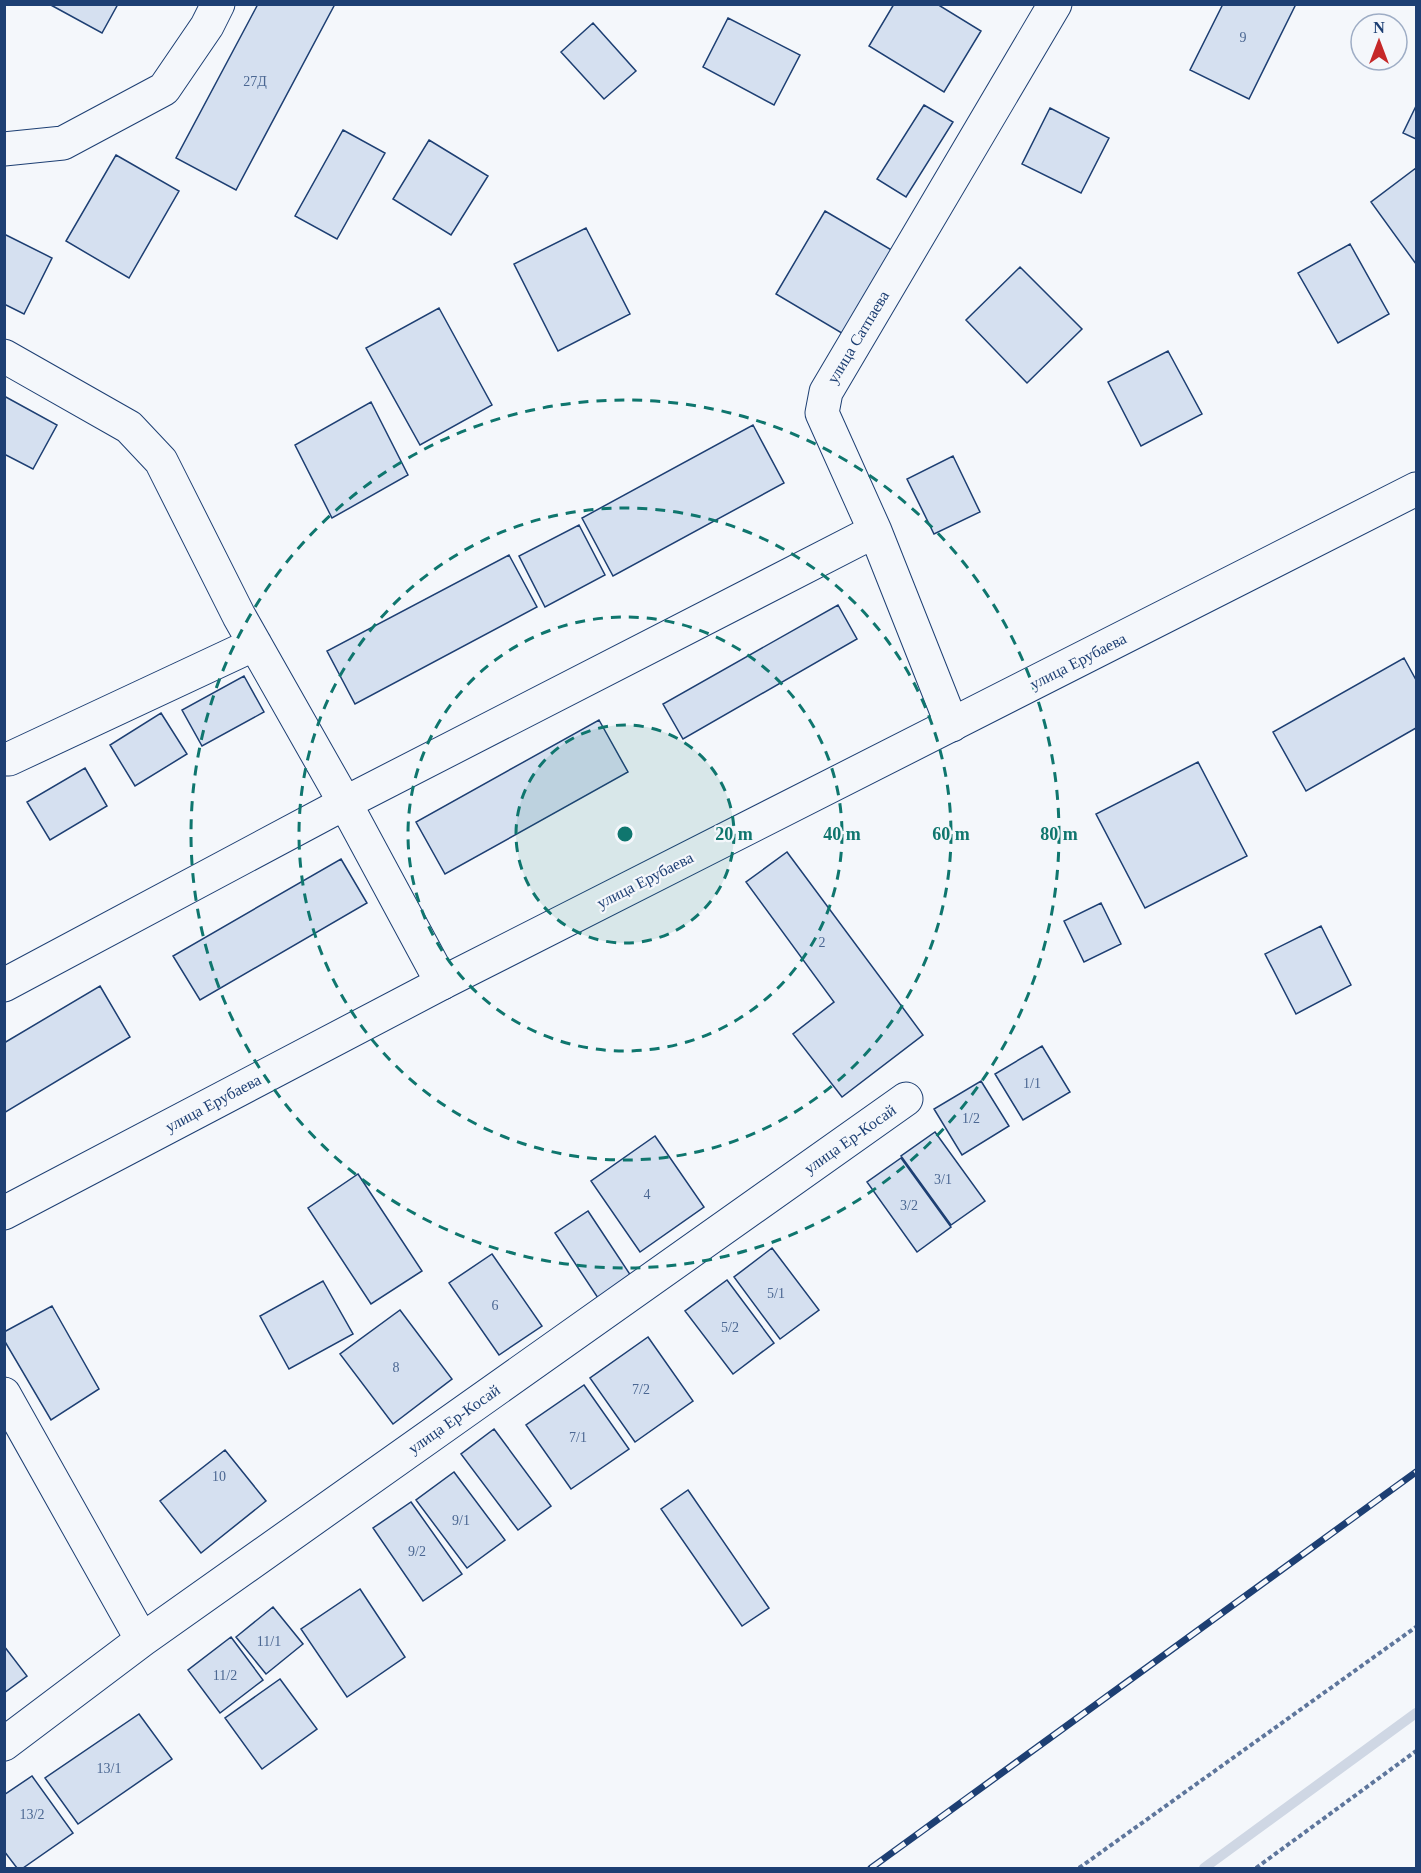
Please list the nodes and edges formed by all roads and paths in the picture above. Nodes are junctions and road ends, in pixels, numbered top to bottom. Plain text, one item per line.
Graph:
1 (218, 4) edge
2 (1046, 7) edge
3 (4, 149) edge
4 (4, 356) edge
5 (1416, 489) edge
6 (875, 531) junction
7 (255, 644) junction
8 (952, 725) junction
9 (4, 759) edge
10 (345, 803) junction
11 (442, 983) junction
12 (4, 985) edge
13 (906, 1099) dead end
14 (4, 1213) edge
15 (4, 1394) edge
16 (1416, 1627) edge
17 (142, 1640) junction
18 (4, 1744) edge
19 (1416, 1751) edge
20 (1079, 1869) edge
21 (1256, 1869) edge

1 - 3 street
2 - 6 street, улица Сатпаева
4 - 7 street
5 - 8 street, улица Ерубаева
6 - 8 street, улица Сатпаева
6 - 10 street
7 - 9 street
7 - 10 street
8 - 11 street, улица Ерубаева
10 - 11 street
10 - 12 street
11 - 14 street, улица Ерубаева
13 - 17 street, улица Ер-Косай
15 - 17 street
16 - 20 path
17 - 18 street, улица Ер-Косай
19 - 21 path

